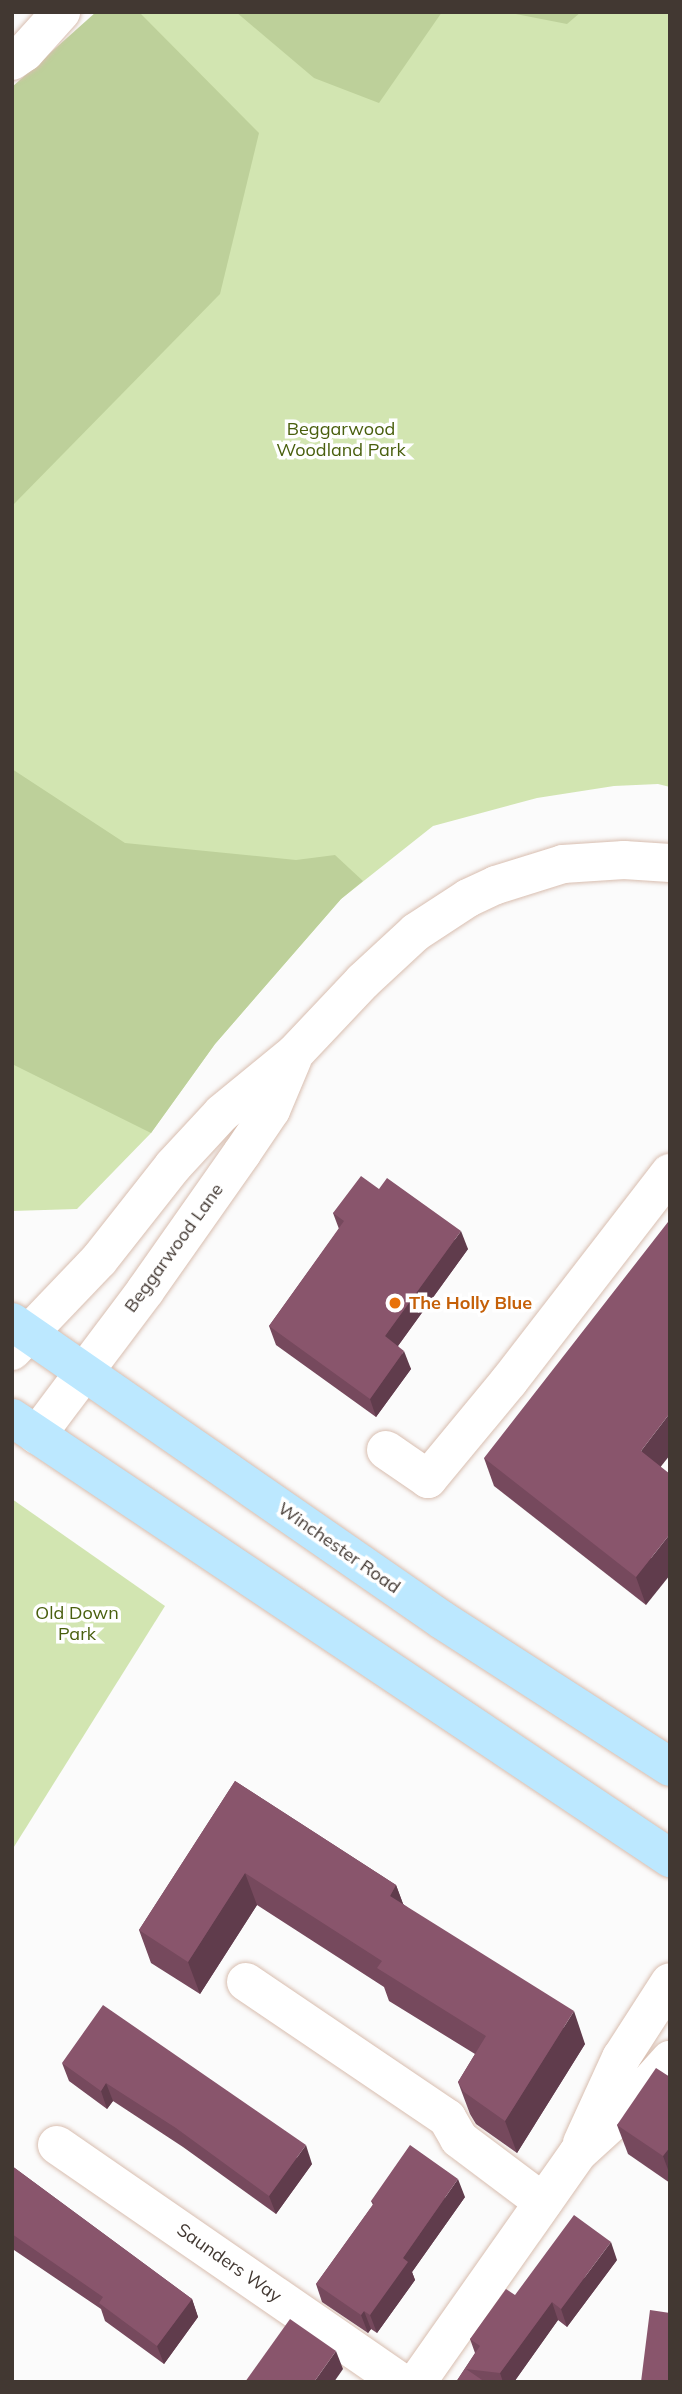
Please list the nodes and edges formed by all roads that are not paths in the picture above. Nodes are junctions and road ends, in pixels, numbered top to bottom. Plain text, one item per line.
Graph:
1 (61, 12) edge
2 (12, 61) edge
3 (670, 863) edge
4 (295, 1053) junction
5 (670, 1173) edge
6 (17, 1335) edge
7 (85, 1370) junction
8 (25, 1427) edge
9 (386, 1450) dead end
10 (670, 1767) edge
11 (670, 1858) edge
12 (246, 1982) dead end
13 (670, 1982) edge
14 (670, 2060) edge
15 (57, 2146) dead end
16 (578, 2153) junction
17 (543, 2202) junction
18 (400, 2382) edge
19 (418, 2382) edge

1 - 2 street
3 - 4 street, Beggarwood Lane
4 - 6 street, Beggarwood Lane
4 - 7 street, Beggarwood Lane
5 - 9 street
6 - 7 main road, Winchester Road
7 - 8 street, Beggarwood Lane
7 - 10 main road, Winchester Road
8 - 11 main road
12 - 17 street
13 - 16 street
14 - 16 street
15 - 18 street, Saunders Way
16 - 17 street
17 - 19 street

